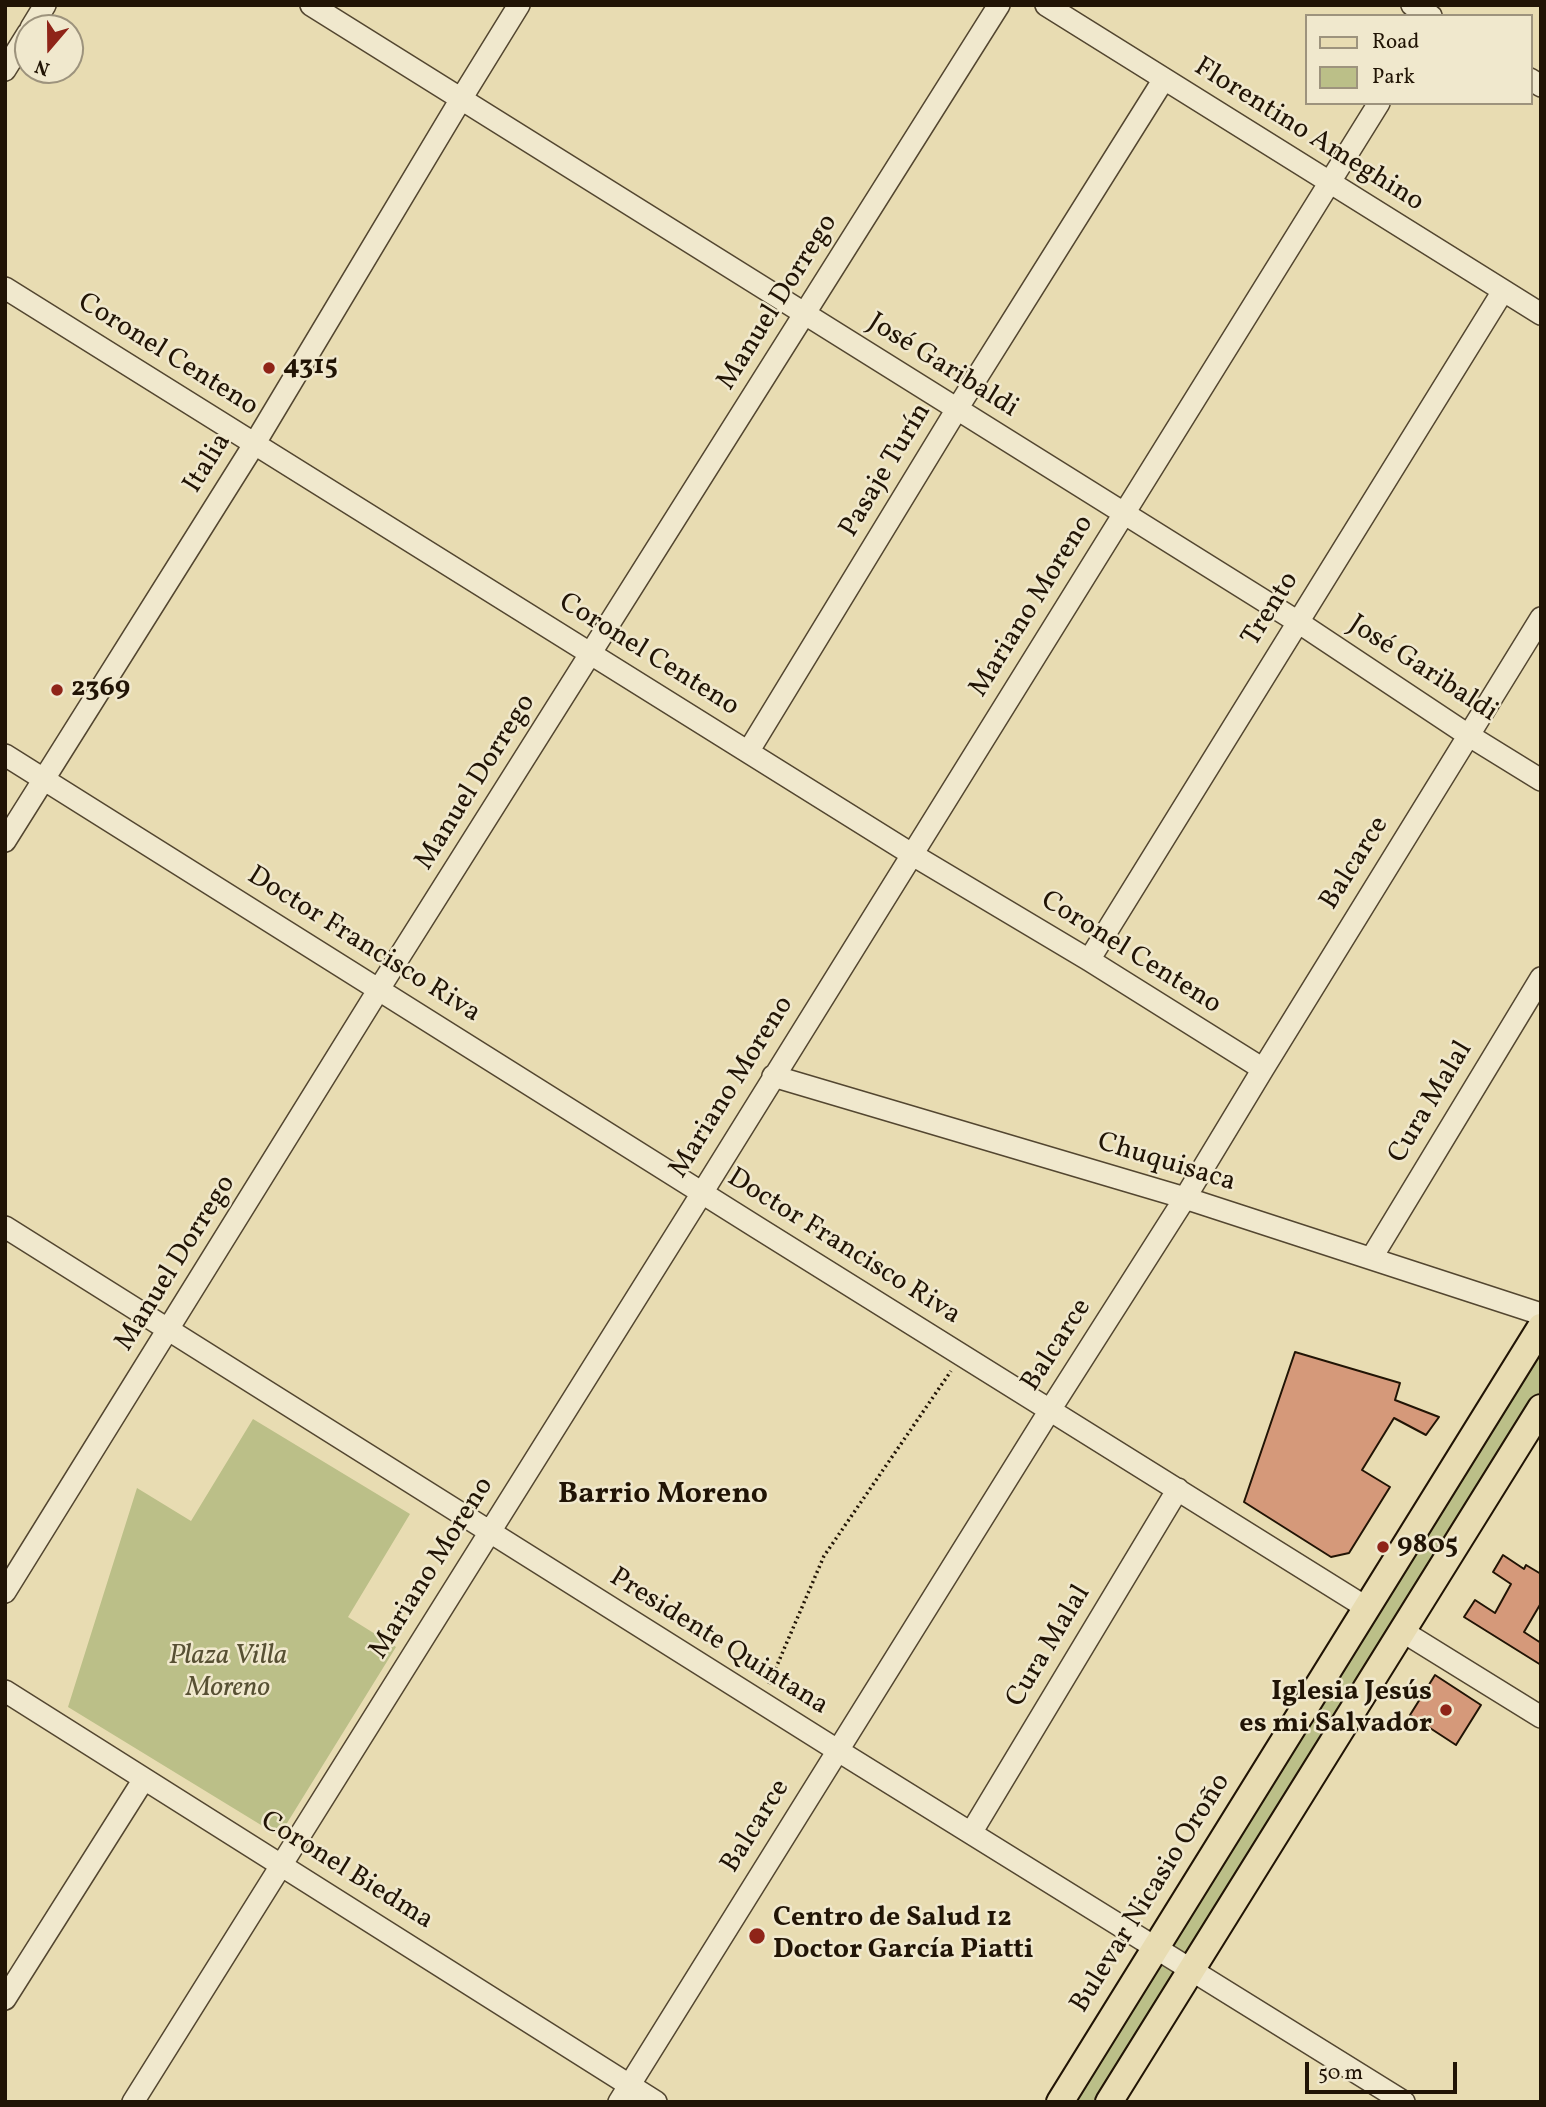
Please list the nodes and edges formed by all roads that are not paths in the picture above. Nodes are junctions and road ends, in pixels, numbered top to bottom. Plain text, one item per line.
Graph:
1 (311, 5) edge
2 (519, 5) edge
3 (999, 5) edge
4 (1046, 5) edge
5 (1412, 5) edge
6 (1429, 14) edge
7 (1164, 79) junction
8 (461, 99) junction
9 (1378, 105) edge
10 (1330, 183) junction
11 (5, 288) edge
12 (1503, 291) junction
13 (806, 314) junction
14 (1541, 314) edge
15 (957, 409) junction
16 (255, 443) junction
17 (1124, 513) junction
18 (1541, 618) edge
19 (1298, 622) junction
20 (592, 653) junction
21 (1468, 735) junction
22 (748, 752) junction
23 (5, 755) edge
24 (43, 779) junction
25 (1541, 780) edge
26 (5, 841) edge
27 (913, 855) junction
28 (1089, 960) junction
29 (1541, 978) edge
30 (379, 989) junction
31 (1262, 1069) junction
32 (773, 1076) junction
33 (702, 1193) junction
34 (1185, 1198) junction
35 (5, 1227) edge
36 (1372, 1257) junction
37 (1541, 1314) edge
38 (1541, 1327) edge
39 (169, 1329) junction
40 (1541, 1408) edge
41 (1050, 1410) junction
42 (1178, 1489) junction
43 (489, 1531) junction
44 (5, 1592) edge
45 (1367, 1608) junction
46 (1402, 1631) junction
47 (5, 1692) edge
48 (1541, 1717) edge
49 (837, 1750) junction
50 (144, 1779) junction
51 (971, 1833) junction
52 (281, 1864) junction
53 (1156, 1948) junction
54 (1191, 1970) junction
55 (5, 1999) edge
56 (624, 2093) edge
57 (133, 2102) edge
58 (656, 2102) edge
59 (1060, 2102) edge
60 (1109, 2102) edge
61 (1404, 2102) edge

1 - 8 street, José Garibaldi
2 - 8 street, Italia
3 - 13 street, Manuel Dorrego
4 - 7 street, Florentino Ameghino
5 - 6 street
7 - 10 street, Florentino Ameghino
7 - 15 street, Pasaje Turín
8 - 13 street, José Garibaldi
8 - 16 street, Italia
9 - 10 street, Mariano Moreno
10 - 12 street, Florentino Ameghino
10 - 17 street, Mariano Moreno
11 - 16 street, Coronel Centeno
12 - 14 street, Florentino Ameghino
12 - 19 street, Trento
13 - 15 street, José Garibaldi
13 - 20 street, Manuel Dorrego
15 - 17 street, José Garibaldi
15 - 22 street, Pasaje Turín
16 - 20 street, Coronel Centeno
16 - 24 street, Italia
17 - 19 street, José Garibaldi
17 - 27 street, Mariano Moreno
18 - 21 street, Balcarce
19 - 21 street, José Garibaldi
19 - 28 street, Trento
20 - 22 street, Coronel Centeno
20 - 30 street, Manuel Dorrego
21 - 25 street, José Garibaldi
21 - 31 street, Balcarce
22 - 27 street, Coronel Centeno
23 - 24 street, Doctor Francisco Riva
24 - 26 street, Italia
24 - 30 street, Doctor Francisco Riva
27 - 28 street, Coronel Centeno
27 - 32 street, Mariano Moreno
28 - 31 street, Coronel Centeno
29 - 36 street, Cura Malal
30 - 33 street, Doctor Francisco Riva
30 - 39 street, Manuel Dorrego
31 - 34 street, Balcarce
32 - 33 street, Mariano Moreno
32 - 34 street, Chuquisaca
33 - 41 street, Doctor Francisco Riva
33 - 43 street, Mariano Moreno
34 - 36 street, Chuquisaca
34 - 41 street, Balcarce
35 - 39 street, Presidente Quintana
36 - 37 street, Chuquisaca
38 - 45 main road, Bulevar Nicasio Oroño
39 - 43 street, Presidente Quintana
39 - 44 street, Manuel Dorrego
40 - 46 main road
41 - 42 street, Doctor Francisco Riva
41 - 49 street, Balcarce
42 - 45 street, Doctor Francisco Riva
42 - 51 street, Cura Malal
43 - 49 street, Presidente Quintana
43 - 52 street, Mariano Moreno
45 - 53 main road, Bulevar Nicasio Oroño
46 - 48 street
46 - 54 main road
47 - 50 street, Coronel Biedma
49 - 51 street, Presidente Quintana
49 - 56 street, Balcarce
50 - 52 street, Coronel Biedma
50 - 55 street
51 - 53 street, Presidente Quintana
52 - 56 street, Coronel Biedma
52 - 57 street, Mariano Moreno
53 - 54 street, Presidente Quintana
53 - 59 main road, Bulevar Nicasio Oroño
54 - 60 main road
54 - 61 street, Presidente Quintana
56 - 58 street, Coronel Biedma

